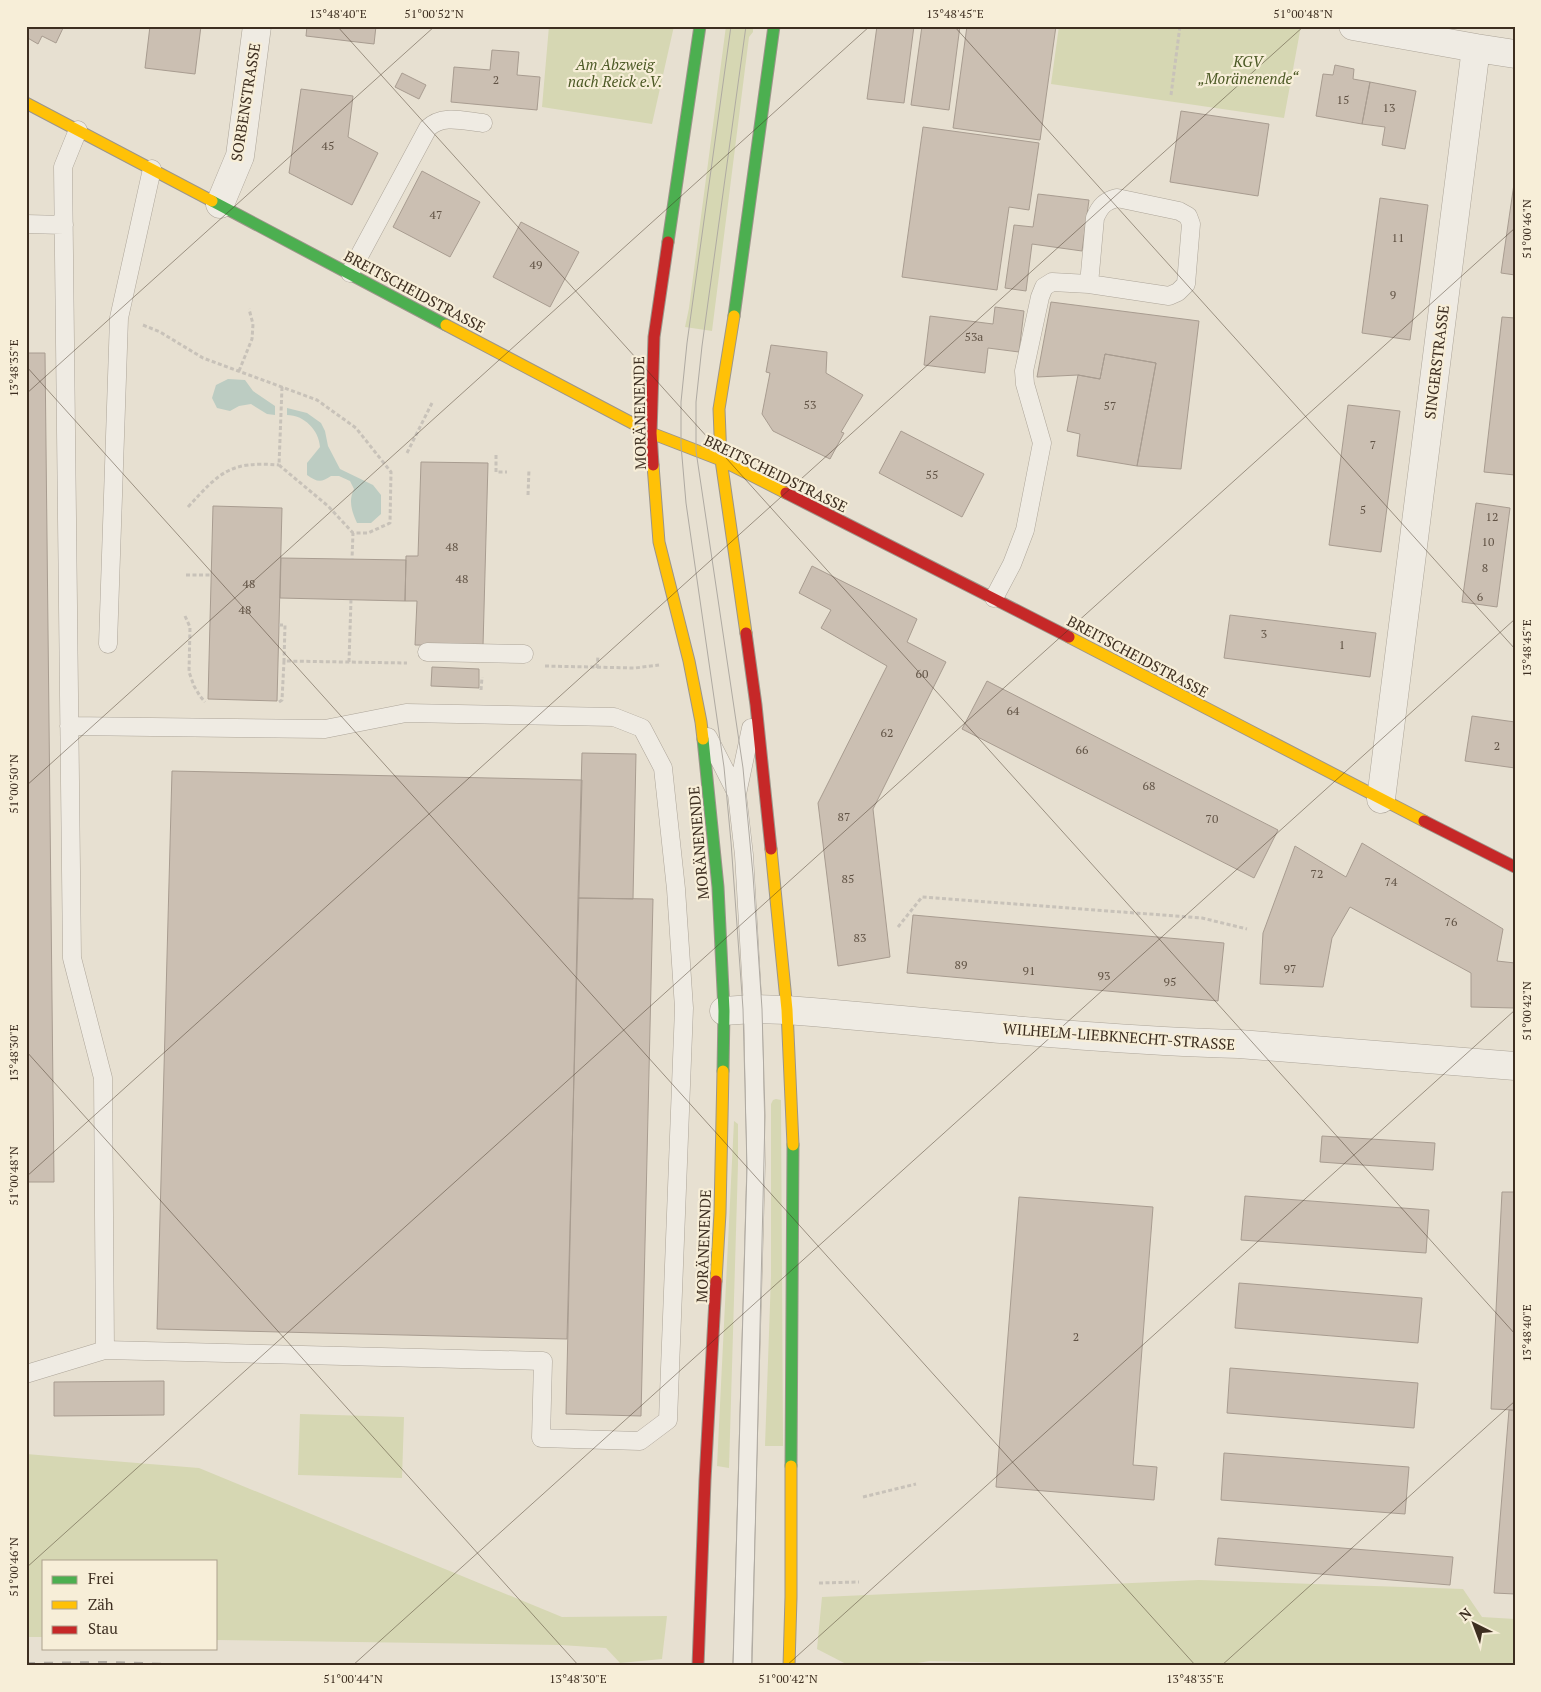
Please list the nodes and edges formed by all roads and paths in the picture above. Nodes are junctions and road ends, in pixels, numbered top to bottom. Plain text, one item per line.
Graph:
1 (257, 26) edge
2 (700, 26) edge
3 (774, 26) edge
4 (1180, 26) edge
5 (1353, 26) edge
6 (1476, 48) junction
7 (1515, 54) edge
8 (1170, 94) dead end
9 (26, 103) edge
10 (483, 123) dead end
11 (78, 130) junction
12 (152, 169) junction
13 (220, 204) junction
14 (26, 224) edge
15 (64, 225) junction
16 (350, 273) junction
17 (1089, 284) junction
18 (249, 309) dead end
19 (118, 318) junction
20 (239, 371) junction
21 (282, 387) junction
22 (432, 403) dead end
23 (651, 433) junction
24 (406, 453) dead end
25 (496, 455) dead end
26 (721, 460) junction
27 (279, 465) junction
28 (529, 469) dead end
29 (508, 472) dead end
30 (528, 495) dead end
31 (188, 507) dead end
32 (353, 533) junction
33 (352, 559) dead end
34 (186, 575) dead end
35 (211, 575) dead end
36 (994, 598) junction
37 (351, 600) dead end
38 (185, 616) dead end
39 (279, 625) dead end
40 (108, 644) dead end
41 (427, 652) dead end
42 (524, 654) dead end
43 (598, 656) dead end
44 (284, 661) junction
45 (349, 662) junction
46 (411, 663) dead end
47 (661, 664) dead end
48 (540, 666) dead end
49 (597, 668) junction
50 (482, 673) dead end
51 (473, 690) dead end
52 (482, 690) junction
53 (489, 690) dead end
54 (208, 705) dead end
55 (275, 705) dead end
56 (756, 705) junction
57 (701, 722) junction
58 (69, 726) junction
59 (737, 794) junction
60 (1381, 799) junction
61 (1515, 867) edge
62 (898, 927) dead end
63 (1247, 929) dead end
64 (753, 1009) junction
65 (787, 1010) junction
66 (724, 1011) junction
67 (1515, 1066) edge
68 (105, 1350) junction
69 (26, 1374) edge
70 (916, 1484) dead end
71 (863, 1497) dead end
72 (859, 1582) dead end
73 (816, 1583) dead end
74 (698, 1666) edge
75 (742, 1666) edge
76 (789, 1666) edge

1 - 13 street, SORBENSTRASSE
2 - 23 main road, MORÄNENENDE
3 - 26 main road
4 - 8 path
5 - 6 street
6 - 7 street
6 - 60 street, SINGERSTRASSE
9 - 11 main road, BREITSCHEIDSTRASSE
10 - 16 lane
11 - 12 main road, BREITSCHEIDSTRASSE
11 - 15 lane
12 - 13 main road, BREITSCHEIDSTRASSE
12 - 19 lane
13 - 16 main road, BREITSCHEIDSTRASSE
14 - 15 lane
15 - 58 lane
16 - 23 main road, BREITSCHEIDSTRASSE
17 - 17 lane
17 - 36 lane
18 - 20 path
19 - 20 path
19 - 40 lane
20 - 21 path
21 - 27 path
21 - 32 path
22 - 24 path
23 - 26 main road, BREITSCHEIDSTRASSE
23 - 57 main road, MORÄNENENDE
25 - 29 path
26 - 36 main road, BREITSCHEIDSTRASSE
26 - 56 main road
27 - 31 path
27 - 32 path
28 - 30 path
32 - 33 path
34 - 35 path
36 - 60 main road, BREITSCHEIDSTRASSE
37 - 45 path
38 - 54 path
39 - 44 path
41 - 42 lane
43 - 49 path
44 - 45 path
44 - 55 path
45 - 46 path
47 - 49 path
48 - 49 path
50 - 52 path
51 - 52 path
52 - 53 path
56 - 59 lane
56 - 65 main road
57 - 59 lane
57 - 66 main road, MORÄNENENDE
58 - 68 lane
58 - 68 lane
59 - 64 lane
60 - 61 main road, BREITSCHEIDSTRASSE
62 - 63 path
64 - 65 street, WILHELM-LIEBKNECHT-STRASSE
64 - 66 street, WILHELM-LIEBKNECHT-STRASSE
64 - 75 lane
65 - 67 street, WILHELM-LIEBKNECHT-STRASSE
65 - 76 main road
66 - 74 main road, MORÄNENENDE
68 - 69 lane
70 - 71 path
72 - 73 path

